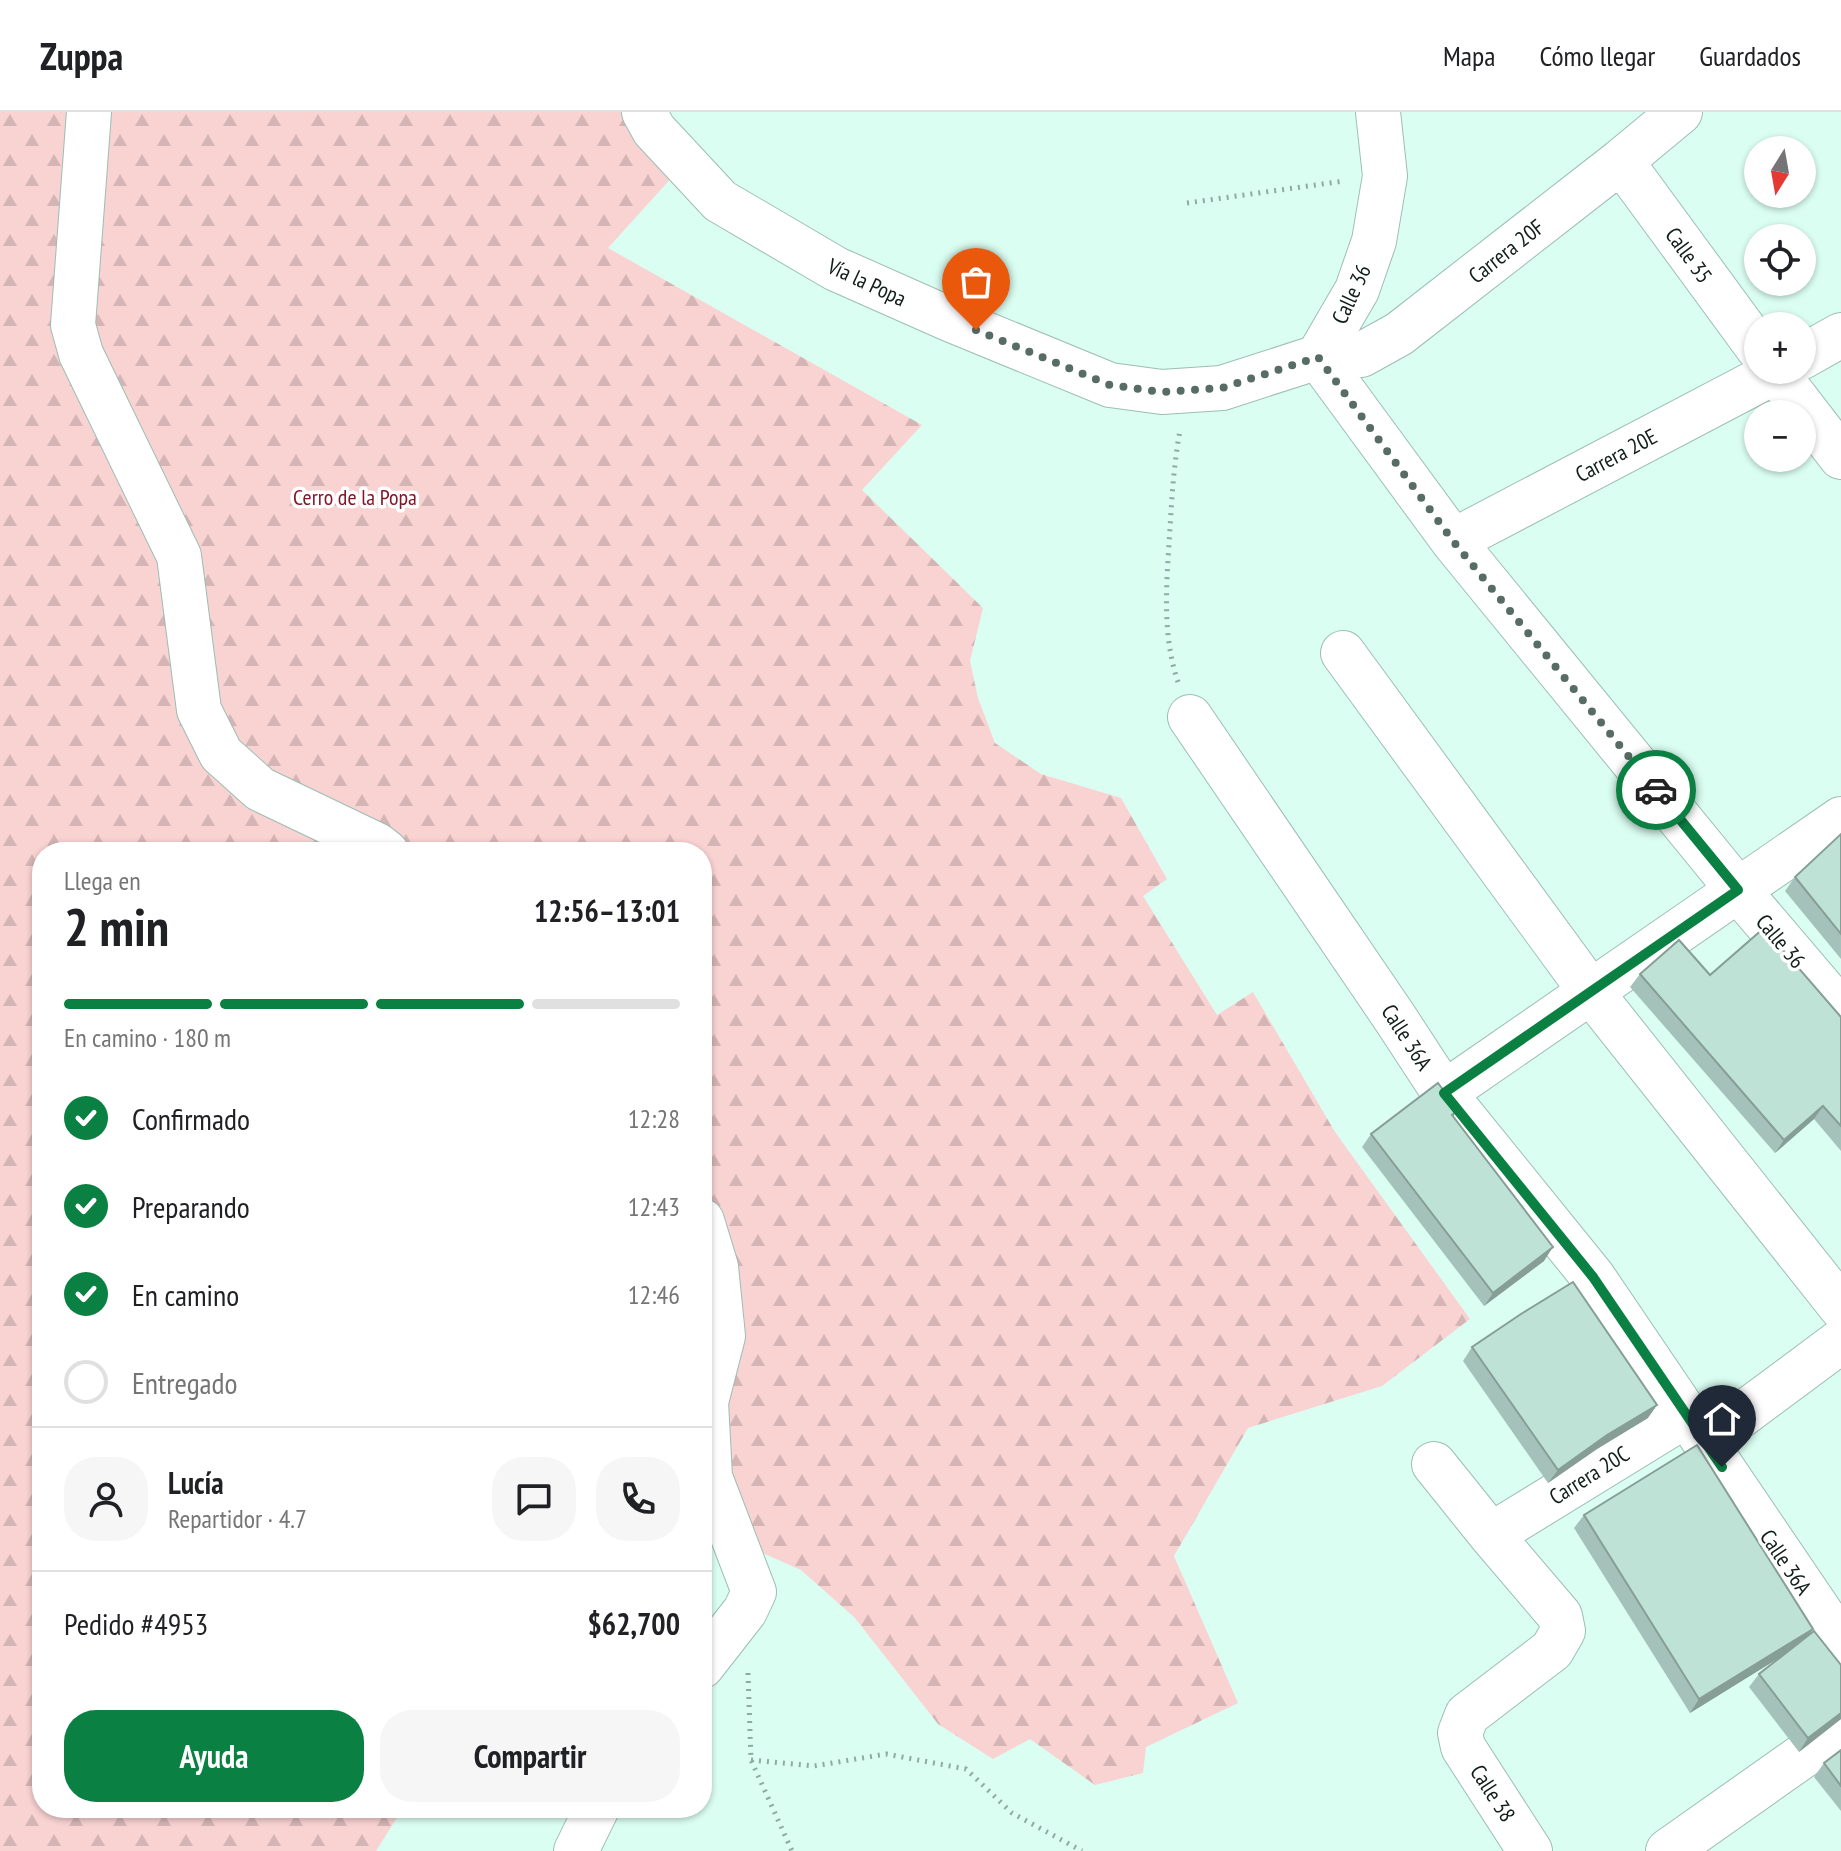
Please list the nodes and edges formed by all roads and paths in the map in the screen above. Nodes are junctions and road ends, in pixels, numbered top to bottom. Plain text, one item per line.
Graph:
1 (89, 112) edge
2 (644, 112) edge
3 (1378, 112) edge
4 (1680, 112) edge
5 (1621, 161) junction
6 (1385, 176) junction
7 (1187, 203) dead end
8 (1744, 319) edge
9 (1841, 335) edge
10 (1816, 346) edge
11 (1318, 357) junction
12 (1744, 382) edge
13 (1792, 384) edge
14 (1841, 457) edge
15 (1175, 458) dead end
16 (1453, 541) junction
17 (1343, 653) dead end
18 (1190, 717) joint
19 (1841, 819) edge
20 (371, 842) edge
21 (1738, 890) junction
22 (1591, 992) junction
23 (1841, 1011) edge
24 (1444, 1093) junction
25 (712, 1254) edge
26 (1841, 1307) edge
27 (1841, 1341) edge
28 (712, 1379) edge
29 (1696, 1428) junction
30 (1434, 1464) dead end
31 (712, 1482) edge
32 (1491, 1535) junction
33 (1841, 1643) edge
34 (712, 1653) edge
35 (748, 1671) dead end
36 (1841, 1729) edge
37 (751, 1760) junction
38 (592, 1818) edge
39 (576, 1851) edge
40 (792, 1851) edge
41 (1082, 1851) edge
42 (1530, 1851) edge
43 (1668, 1851) edge

1 - 20 street
2 - 11 street, Vía la Popa
3 - 6 street, Calle 36
4 - 5 street, Carrera 20F
5 - 8 street, Calle 35
5 - 11 street, Carrera 20F
6 - 7 path
6 - 11 street, Calle 36
9 - 10 street, Carrera 20E
11 - 16 street, Calle 36
12 - 16 street, Carrera 20E
13 - 14 street, Calle 35
15 - 18 path
16 - 21 street, Calle 36
17 - 22 street
18 - 24 street, Calle 36A
19 - 21 street
21 - 22 street
21 - 23 street, Calle 36
22 - 24 street
22 - 26 street
24 - 29 street, Calle 36A
25 - 28 street
27 - 29 street, Carrera 20C
29 - 32 street, Carrera 20C
29 - 33 street, Calle 36A
30 - 32 street
31 - 34 street
32 - 42 street, Calle 38
35 - 37 path
36 - 43 street
37 - 40 path
37 - 41 path
38 - 39 street

